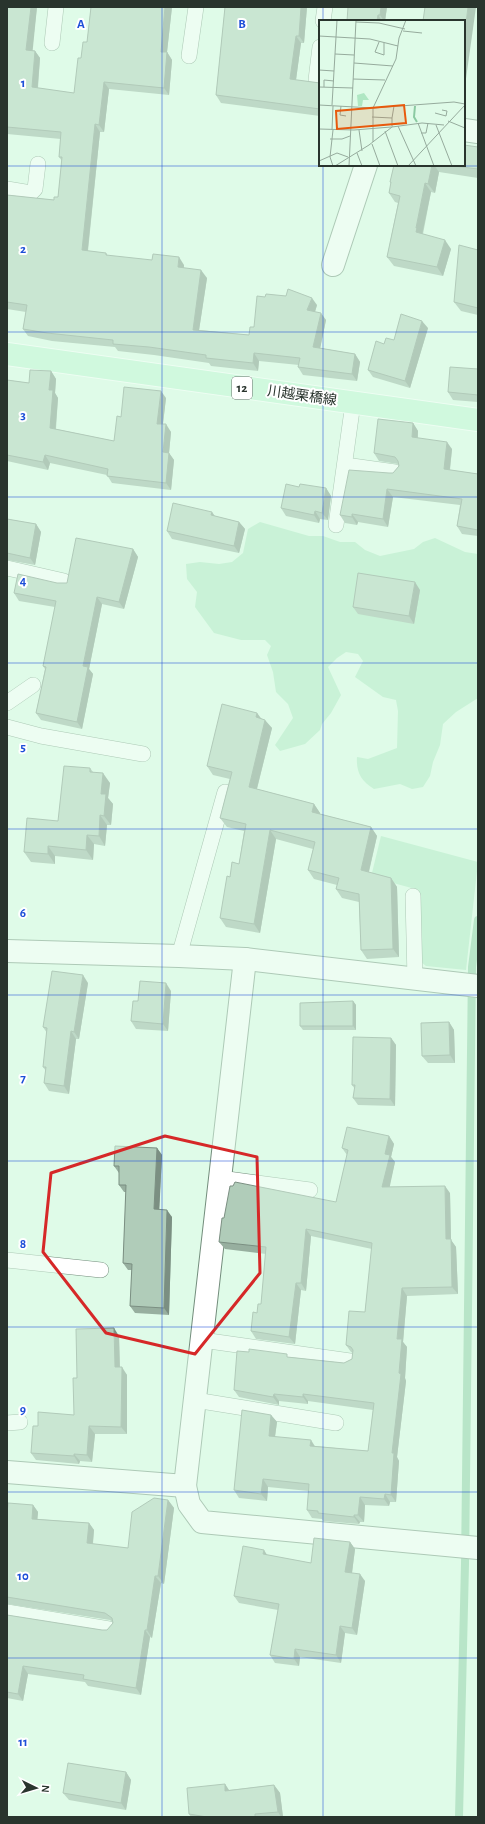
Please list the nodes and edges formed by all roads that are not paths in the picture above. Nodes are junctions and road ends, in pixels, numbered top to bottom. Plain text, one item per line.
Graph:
1 (56, 7) edge
2 (196, 7) edge
3 (325, 7) edge
4 (323, 20) edge
5 (52, 43) dead end
6 (319, 55) edge
7 (189, 56) dead end
8 (316, 80) dead end
9 (465, 130) edge
10 (478, 132) edge
11 (38, 164) dead end
12 (366, 166) edge
13 (7, 189) edge
14 (333, 265) dead end
15 (7, 354) edge
16 (353, 403) junction
17 (478, 420) edge
18 (345, 465) junction
19 (395, 472) edge
20 (336, 525) dead end
21 (7, 568) edge
22 (64, 581) edge
23 (33, 686) dead end
24 (7, 703) edge
25 (7, 727) edge
26 (143, 754) dead end
27 (225, 792) edge
28 (413, 896) dead end
29 (7, 951) edge
30 (179, 956) junction
31 (245, 959) junction
32 (415, 979) junction
33 (478, 986) edge
34 (220, 1178) junction
35 (310, 1190) dead end
36 (7, 1260) edge
37 (101, 1270) dead end
38 (202, 1340) junction
39 (350, 1361) edge
40 (195, 1400) junction
41 (336, 1423) dead end
42 (7, 1472) edge
43 (186, 1486) junction
44 (478, 1548) edge
45 (7, 1612) edge
46 (109, 1629) edge

1 - 5 lane
2 - 7 lane
3 - 4 lane
6 - 8 lane
9 - 10 street
11 - 13 lane
12 - 14 street
15 - 16 main road, 川越栗橋線 / 12
16 - 17 main road, 川越栗橋線 / 12
16 - 18 lane
18 - 19 lane
18 - 20 lane
21 - 22 lane
23 - 24 lane
25 - 26 lane
27 - 30 lane
28 - 32 lane
29 - 30 street
30 - 31 street
31 - 32 street
31 - 34 street
32 - 33 street
34 - 35 lane
34 - 38 street
36 - 37 lane
38 - 39 lane
38 - 40 street
40 - 41 lane
40 - 43 street
42 - 43 street
43 - 44 street
45 - 46 lane

